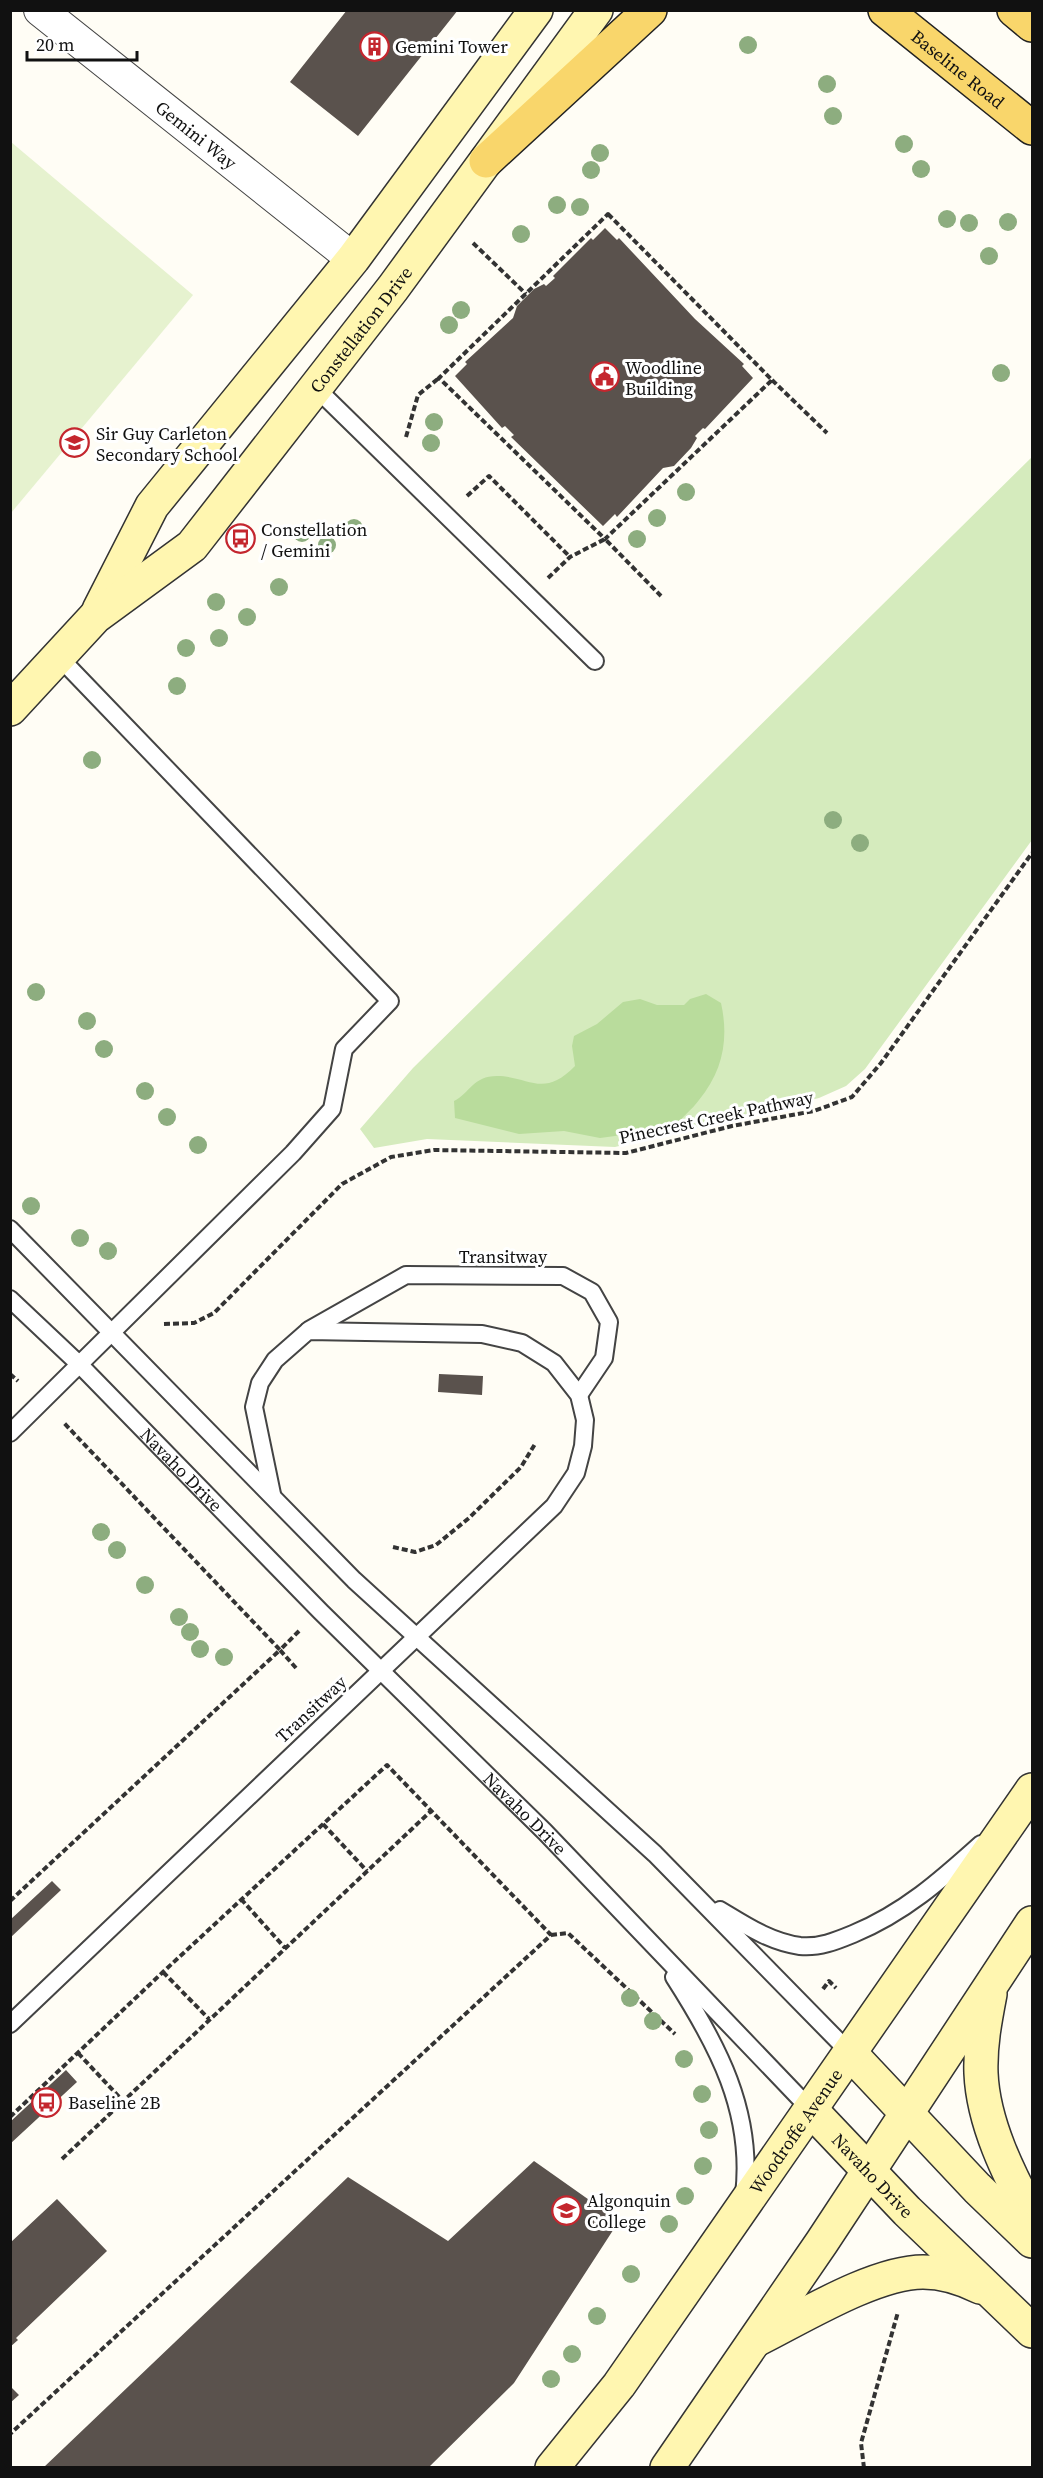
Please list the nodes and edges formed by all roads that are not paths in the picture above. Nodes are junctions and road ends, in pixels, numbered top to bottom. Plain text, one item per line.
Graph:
1 (40, 10) edge
2 (536, 10) edge
3 (596, 10) edge
4 (650, 10) edge
5 (885, 10) edge
6 (1014, 10) edge
7 (1032, 25) edge
8 (1032, 128) edge
9 (486, 161) junction
10 (353, 259) junction
11 (314, 386) junction
12 (95, 617) junction
13 (59, 657) junction
14 (595, 661) dead end
15 (10, 709) edge
16 (10, 1229) edge
17 (10, 1299) edge
18 (308, 1330) junction
19 (114, 1334) junction
20 (80, 1365) junction
21 (579, 1395) junction
22 (10, 1433) edge
23 (272, 1494) junction
24 (417, 1638) junction
25 (382, 1671) junction
26 (1028, 1798) edge
27 (697, 1895) junction
28 (1032, 1923) edge
29 (654, 1946) junction
30 (992, 1983) junction
31 (10, 2024) edge
32 (850, 2053) junction
33 (811, 2110) junction
34 (906, 2114) junction
35 (868, 2171) junction
36 (742, 2208) junction
37 (1032, 2217) edge
38 (1032, 2241) edge
39 (987, 2290) junction
40 (1032, 2331) edge
41 (756, 2340) junction
42 (552, 2468) edge
43 (667, 2468) edge

1 - 10 street, Gemini Way
2 - 10 street, Constellation Drive
3 - 9 street, Constellation Drive
4 - 9 main road
5 - 8 main road, Baseline Road
6 - 7 main road
9 - 11 street, Constellation Drive
10 - 12 street, Constellation Drive
11 - 12 street, Constellation Drive
11 - 14 lane
12 - 13 street, Constellation Drive
13 - 15 street, Constellation Drive
13 - 19 lane
16 - 19 lane
17 - 20 lane, Navaho Drive
18 - 21 lane, Transitway
18 - 21 lane, Transitway
18 - 23 lane, Transitway
19 - 20 lane
19 - 23 lane
20 - 22 lane
20 - 25 lane, Navaho Drive
21 - 24 lane, Transitway
23 - 24 lane
24 - 25 lane, Transitway
24 - 27 lane
25 - 29 lane, Navaho Drive
25 - 31 lane, Transitway
26 - 27 lane
26 - 32 street, Woodroffe Avenue
27 - 32 lane
28 - 30 street
29 - 33 lane, Navaho Drive
29 - 36 lane
30 - 34 street
30 - 37 street
32 - 33 street, Woodroffe Avenue
32 - 34 street
33 - 35 street, Navaho Drive
33 - 36 street, Woodroffe Avenue
34 - 35 street
34 - 38 street
35 - 39 street, Navaho Drive
35 - 41 street
36 - 42 street, Woodroffe Avenue
39 - 40 street, Navaho Drive
39 - 41 street
41 - 43 street

